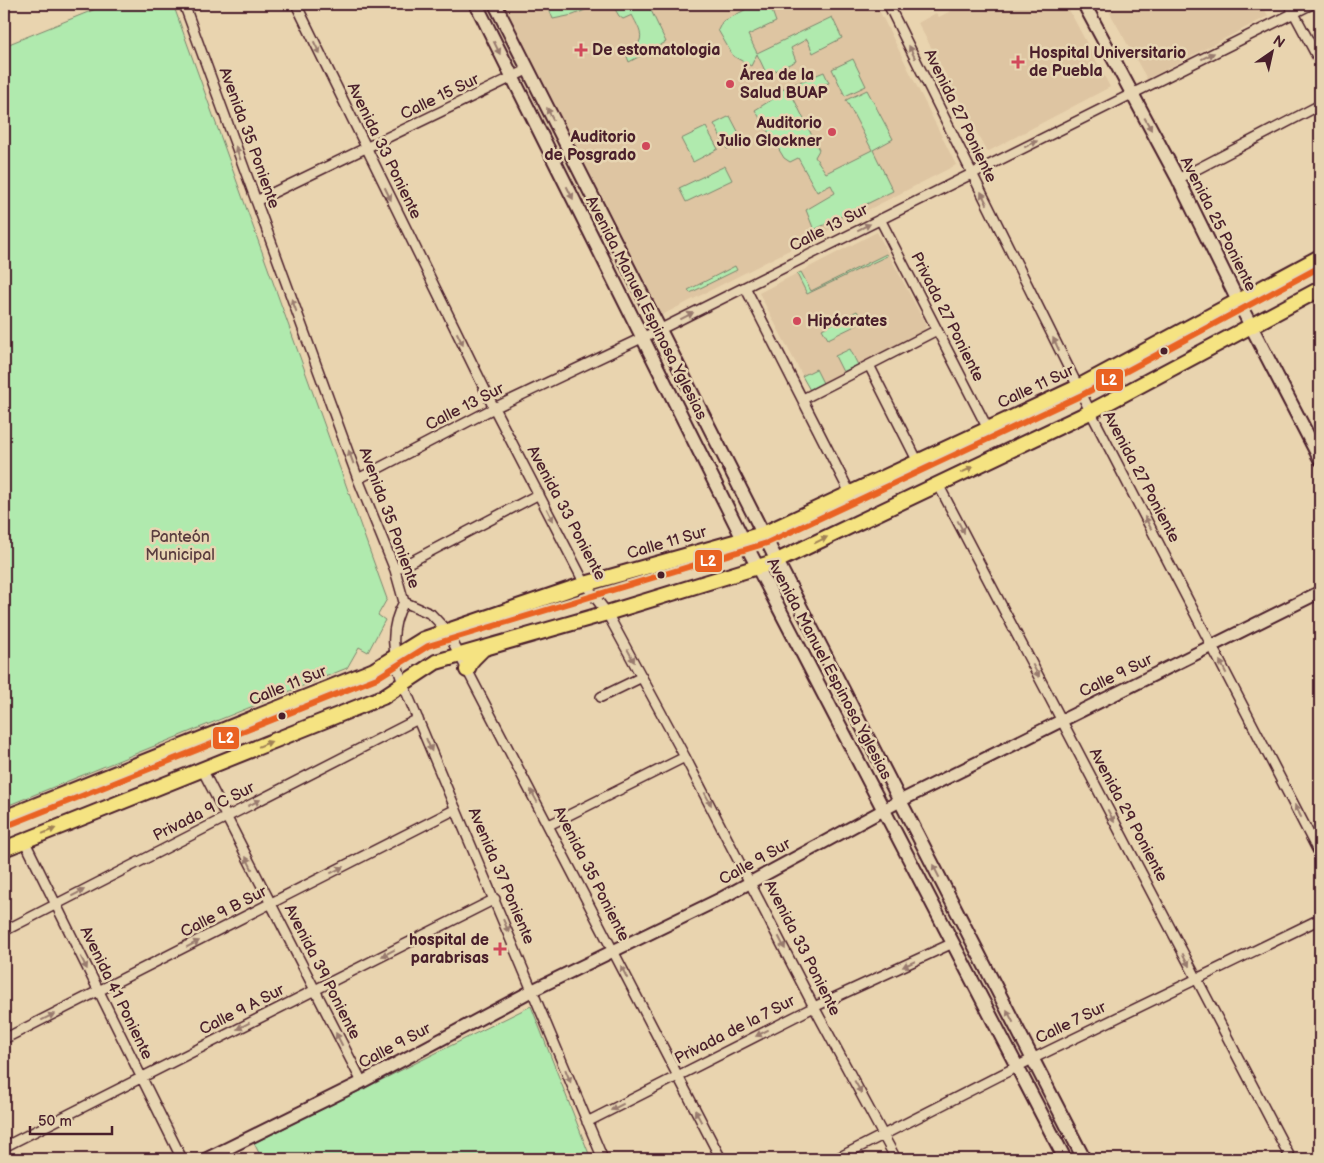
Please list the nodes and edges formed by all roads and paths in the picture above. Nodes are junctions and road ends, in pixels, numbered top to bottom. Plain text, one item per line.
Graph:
1 (184, 4) edge
2 (296, 4) edge
3 (476, 4) edge
4 (495, 4) edge
5 (888, 4) edge
6 (1084, 4) edge
7 (1289, 4) edge
8 (1312, 4) edge
9 (1294, 13) junction
10 (1320, 62) edge
11 (527, 70) junction
12 (512, 78) junction
13 (1131, 94) junction
14 (1320, 105) edge
15 (367, 150) junction
16 (972, 173) junction
17 (1178, 179) junction
18 (256, 202) junction
19 (880, 219) junction
20 (1320, 257) edge
21 (745, 287) junction
22 (1320, 289) edge
23 (1238, 301) junction
24 (1251, 326) junction
25 (660, 329) junction
26 (937, 330) junction
27 (643, 337) junction
28 (869, 365) junction
29 (1078, 387) junction
30 (802, 399) junction
31 (494, 408) junction
32 (1090, 412) junction
33 (988, 429) junction
34 (1320, 459) edge
35 (918, 462) junction
36 (358, 479) junction
37 (938, 484) junction
38 (850, 493) junction
39 (539, 494) junction
40 (763, 534) junction
41 (743, 539) junction
42 (777, 561) junction
43 (758, 567) junction
44 (394, 570) junction
45 (585, 584) junction
46 (1320, 592) edge
47 (404, 602) junction
48 (607, 613) junction
49 (447, 631) junction
50 (1213, 646) junction
51 (485, 647) junction
52 (459, 654) junction
53 (394, 658) junction
54 (467, 670) junction
55 (642, 677) junction
56 (403, 684) junction
57 (601, 697) dead end
58 (418, 719) junction
59 (1062, 721) junction
60 (686, 756) junction
61 (202, 769) junction
62 (900, 801) junction
63 (456, 809) junction
64 (884, 809) junction
65 (4, 818) edge
66 (226, 818) junction
67 (549, 825) junction
68 (24, 840) junction
69 (4, 849) edge
70 (1320, 855) edge
71 (752, 882) junction
72 (494, 900) junction
73 (56, 905) junction
74 (270, 905) junction
75 (1320, 919) edge
76 (4, 931) edge
77 (953, 943) junction
78 (613, 952) junction
79 (1196, 978) junction
80 (314, 990) junction
81 (533, 990) junction
82 (99, 992) junction
83 (814, 1007) junction
84 (4, 1039) edge
85 (1032, 1059) junction
86 (1017, 1067) junction
87 (677, 1076) junction
88 (141, 1078) junction
89 (362, 1082) junction
90 (587, 1122) junction
91 (884, 1135) junction
92 (4, 1146) edge
93 (182, 1159) edge
94 (206, 1159) edge
95 (603, 1159) edge
96 (721, 1159) edge
97 (836, 1159) edge
98 (896, 1159) edge
99 (1065, 1159) edge
100 (1084, 1159) edge
101 (1291, 1159) edge

18 -> 1 street, Avenida 35 Poniente
2 -> 15 street, Avenida 33 Poniente
3 -> 12 main road, Avenida Manuel Espinosa Yglesias
4 - 11 main road, Avenida Manuel Espinosa Yglesias
16 -> 5 street, Avenida 27 Poniente
6 - 13 main road, Avenida 25 Poniente
7 - 9 street
8 - 9 street, Calle 13 Sur
9 - 10 street
13 -> 9 street, Calle 13 Sur
11 - 12 street, Calle 15 Sur
25 -> 11 main road, Avenida Manuel Espinosa Yglesias
12 - 15 street, Calle 15 Sur
12 -> 27 main road, Avenida Manuel Espinosa Yglesias
16 -> 13 street, Calle 13 Sur
13 -> 17 main road, Avenida 25 Poniente
14 - 17 street
15 - 18 street, Calle 15 Sur
15 -> 31 street, Avenida 33 Poniente
16 - 19 street, Calle 13 Sur
29 -> 16 street, Avenida 27 Poniente
17 - 23 main road, Avenida 25 Poniente
36 -> 18 street, Avenida 35 Poniente
21 -> 19 street, Calle 13 Sur
19 - 26 street, Privada 27 Poniente
20 - 23 main road, Calle 11 Sur
25 -> 21 street, Calle 13 Sur
21 - 30 street
22 - 24 main road
23 - 24 main road, Avenida 25 Poniente
23 - 29 main road, Calle 11 Sur
24 - 32 main road
24 - 34 main road, Avenida 25 Poniente
25 - 27 street, Calle 13 Sur
25 - 40 main road, Avenida Manuel Espinosa Yglesias
26 - 28 street
26 - 33 street, Privada 27 Poniente
27 - 31 street, Calle 13 Sur
27 - 41 main road, Avenida Manuel Espinosa Yglesias
28 - 30 street
28 - 35 street
29 - 32 street, Avenida 27 Poniente
29 - 33 main road, Calle 11 Sur
30 - 38 street
31 - 36 street, Calle 13 Sur
31 - 39 street, Avenida 33 Poniente
37 -> 32 main road
50 -> 32 street, Avenida 27 Poniente
33 - 35 main road, Calle 11 Sur
35 - 38 main road, Calle 11 Sur
36 - 44 street, Avenida 35 Poniente
42 -> 37 main road
37 -> 59 street, Avenida 29 Poniente
38 - 40 main road, Calle 11 Sur
39 - 44 street
39 -> 45 street, Avenida 33 Poniente
40 - 41 main road, Calle 11 Sur
40 - 42 main road, Avenida Manuel Espinosa Yglesias
41 - 43 main road, Avenida Manuel Espinosa Yglesias
41 - 45 main road, Calle 11 Sur
42 - 43 main road
42 - 62 main road, Avenida Manuel Espinosa Yglesias
43 - 48 main road
43 - 64 main road, Avenida Manuel Espinosa Yglesias
44 - 47 street, Avenida 35 Poniente
45 - 48 street, Avenida 33 Poniente
45 - 49 main road, Calle 11 Sur
46 - 50 street, Calle 9 Sur
47 - 49 street, Avenida 35 Poniente
47 - 53 street, Avenida 37 Poniente
48 - 51 main road
48 -> 55 street, Avenida 33 Poniente
49 - 52 street, Avenida 35 Poniente
49 - 53 main road, Calle 11 Sur
50 - 59 street, Calle 9 Sur
70 -> 50 street, Avenida 27 Poniente
51 - 52 main road
51 - 54 main road
52 - 54 street, Avenida 35 Poniente
52 - 56 main road
53 - 56 street, Avenida 37 Poniente
53 - 65 main road, Calle 11 Sur
67 -> 54 street, Avenida 35 Poniente
55 - 57 street
55 - 60 street, Avenida 33 Poniente
56 - 58 street, Avenida 37 Poniente
61 -> 56 main road
58 -> 63 street, Avenida 37 Poniente
66 -> 58 street, Privada 9 C Sur
59 - 62 street, Calle 9 Sur
59 -> 79 street, Avenida 29 Poniente
60 - 67 street
60 -> 71 street, Avenida 33 Poniente
61 - 66 street, Avenida 39 Poniente
68 -> 61 main road
62 - 64 street, Calle 9 Sur
85 -> 62 main road, Avenida Manuel Espinosa Yglesias
63 - 72 street, Avenida 37 Poniente
74 -> 63 street, Calle 9 B Sur
64 - 71 street, Calle 9 Sur
64 - 77 main road, Avenida Manuel Espinosa Yglesias
73 -> 66 street, Privada 9 C Sur
74 -> 66 street, Avenida 39 Poniente
67 - 78 street, Avenida 35 Poniente
68 - 69 main road
68 - 73 street, Avenida 41 Poniente
71 - 78 street, Calle 9 Sur
71 -> 83 street, Avenida 33 Poniente
72 -> 80 street, Calle 9 A Sur
72 -> 81 street, Avenida 37 Poniente
73 - 76 street, Privada 9 C Sur
73 -> 82 street, Avenida 41 Poniente
74 - 80 street, Avenida 39 Poniente
82 -> 74 street, Calle 9 B Sur
75 - 79 street, Calle 7 Sur
77 -> 83 street, Privada de la 7 Sur
77 - 86 main road, Avenida Manuel Espinosa Yglesias
78 - 81 street, Calle 9 Sur
87 -> 78 street, Avenida 35 Poniente
79 - 85 street, Calle 7 Sur
79 - 101 street, Avenida 29 Poniente
80 -> 88 street, Calle 9 A Sur
89 -> 80 street, Avenida 39 Poniente
81 - 89 street, Calle 9 Sur
81 -> 90 street, Avenida 37 Poniente
84 -> 82 street, Calle 9 B Sur
82 - 88 street, Avenida 41 Poniente
83 -> 87 street, Privada de la 7 Sur
83 -> 91 street, Avenida 33 Poniente
85 - 86 street, Calle 7 Sur
85 - 100 main road, Avenida Manuel Espinosa Yglesias
86 - 91 street, Calle 7 Sur
86 - 99 main road, Avenida Manuel Espinosa Yglesias
87 -> 90 street, Privada de la 7 Sur
96 -> 87 street, Avenida 35 Poniente
88 - 92 street, Calle 9 A Sur
88 - 93 street, Avenida 41 Poniente
89 - 94 street, Calle 9 Sur
90 - 95 street, Avenida 37 Poniente
91 - 97 street, Calle 7 Sur
91 - 98 street, Avenida 33 Poniente

